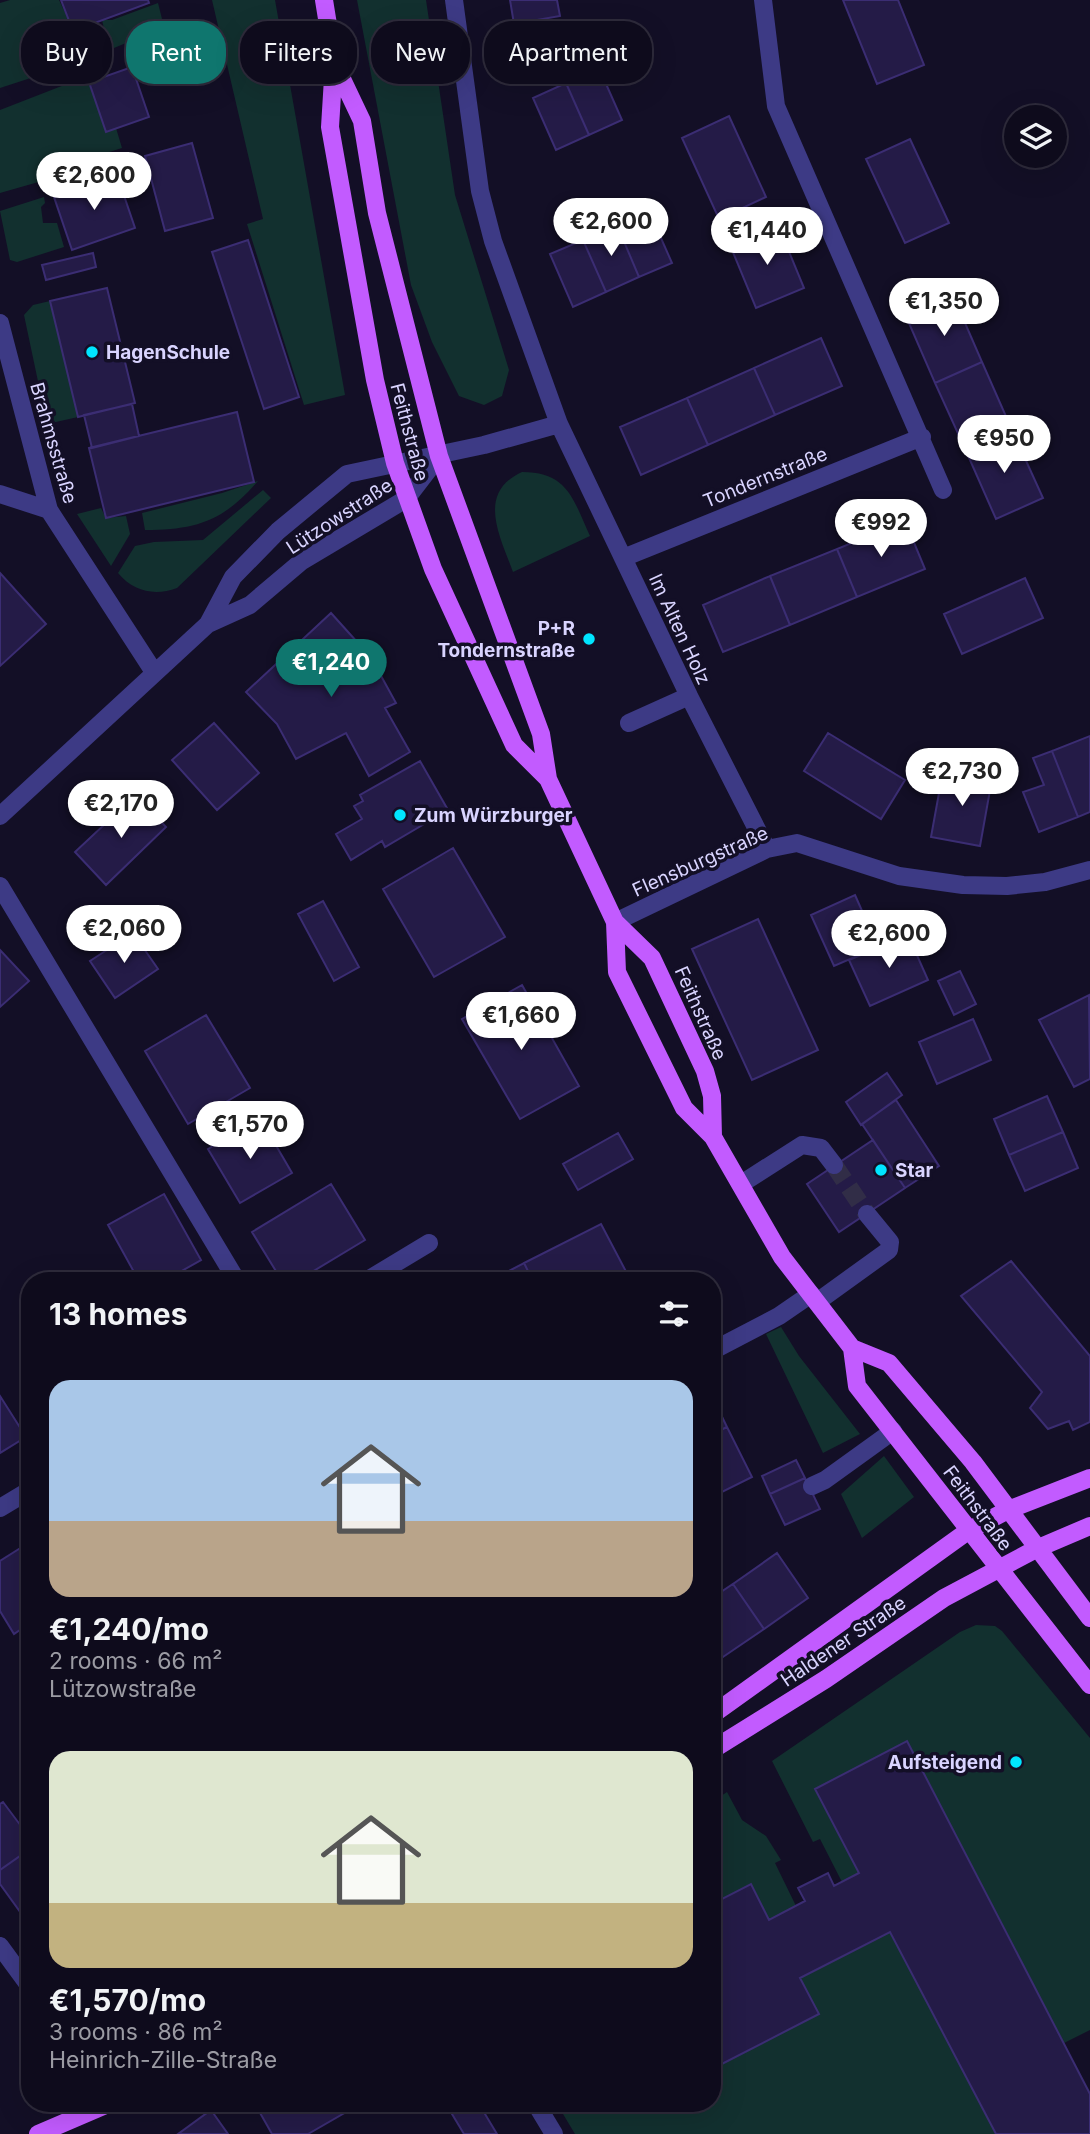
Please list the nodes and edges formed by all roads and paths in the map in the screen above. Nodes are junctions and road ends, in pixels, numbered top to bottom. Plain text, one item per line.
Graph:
1 (324, 0) edge
2 (454, 0) edge
3 (763, 0) edge
4 (327, 21) edge
5 (333, 84) edge
6 (344, 84) edge
7 (0, 323) edge
8 (559, 424) junction
9 (922, 437) junction
10 (439, 456) junction
11 (395, 463) junction
12 (943, 490) dead end
13 (0, 494) edge
14 (406, 499) junction
15 (49, 510) junction
16 (623, 558) junction
17 (208, 624) junction
18 (154, 671) junction
19 (689, 696) junction
20 (628, 723) dead end
21 (548, 779) junction
22 (0, 816) edge
23 (767, 849) junction
24 (1090, 870) edge
25 (0, 886) edge
26 (615, 922) junction
27 (713, 1137) junction
28 (834, 1165) tunnel mouth
29 (741, 1184) junction
30 (867, 1214) tunnel mouth
31 (429, 1244) dead end
32 (232, 1272) edge
33 (381, 1272) edge
34 (814, 1298) junction
35 (721, 1346) edge
36 (852, 1348) junction
37 (893, 1431) junction
38 (1090, 1478) edge
39 (812, 1486) dead end
40 (21, 1495) edge
41 (0, 1508) edge
42 (1008, 1510) junction
43 (1090, 1526) edge
44 (968, 1531) junction
45 (1036, 1549) junction
46 (997, 1568) junction
47 (1090, 1618) edge
48 (1090, 1685) edge
49 (721, 1709) edge
50 (721, 1744) edge
51 (0, 1946) edge
52 (21, 1975) edge
53 (88, 2112) edge
54 (541, 2112) edge
55 (38, 2134) edge
56 (554, 2134) edge

1 - 4 main road, Feithstraße
2 - 8 street, Im Alten Holz
3 - 9 street
5 - 11 main road, Feithstraße
6 - 10 main road, Feithstraße
7 - 15 street, Brahmsstraße
8 - 10 street
8 - 16 street, Im Alten Holz
9 - 12 street
9 - 16 street, Tondernstraße
10 - 11 street, Lützowstraße
10 - 14 street, Lützowstraße
10 - 21 main road, Feithstraße
11 - 14 main road, Feithstraße
11 - 17 street, Lützowstraße
13 - 15 street
14 - 17 street, Lützowstraße
14 - 21 main road, Feithstraße
15 - 18 street, Brahmsstraße
16 - 19 street, Im Alten Holz
17 - 18 street, Lützowstraße
18 - 22 street, Lützowstraße
19 - 20 street
19 - 23 street, Im Alten Holz
21 - 26 main road, Feithstraße
23 - 24 street, Flensburgstraße
23 - 26 street, Flensburgstraße
25 - 32 street
26 - 27 main road, Feithstraße
26 - 27 main road, Feithstraße
27 - 29 main road, Feithstraße
28 - 29 street
29 - 34 main road, Feithstraße
30 - 34 street
31 - 33 street
34 - 35 street
34 - 36 main road, Feithstraße
36 - 37 main road, Feithstraße
36 - 42 main road, Feithstraße
37 - 39 street
37 - 44 main road, Feithstraße
38 - 42 main road, Haldener Straße
40 - 41 street
42 - 44 main road, Haldener Straße
42 - 45 main road, Feithstraße
43 - 45 main road, Haldener Straße
44 - 46 main road, Feithstraße
44 - 49 main road, Haldener Straße
45 - 46 main road, Haldener Straße
45 - 47 main road, Feithstraße
46 - 48 main road, Feithstraße
46 - 50 main road, Haldener Straße
51 - 52 street
53 - 55 main road
54 - 56 street

